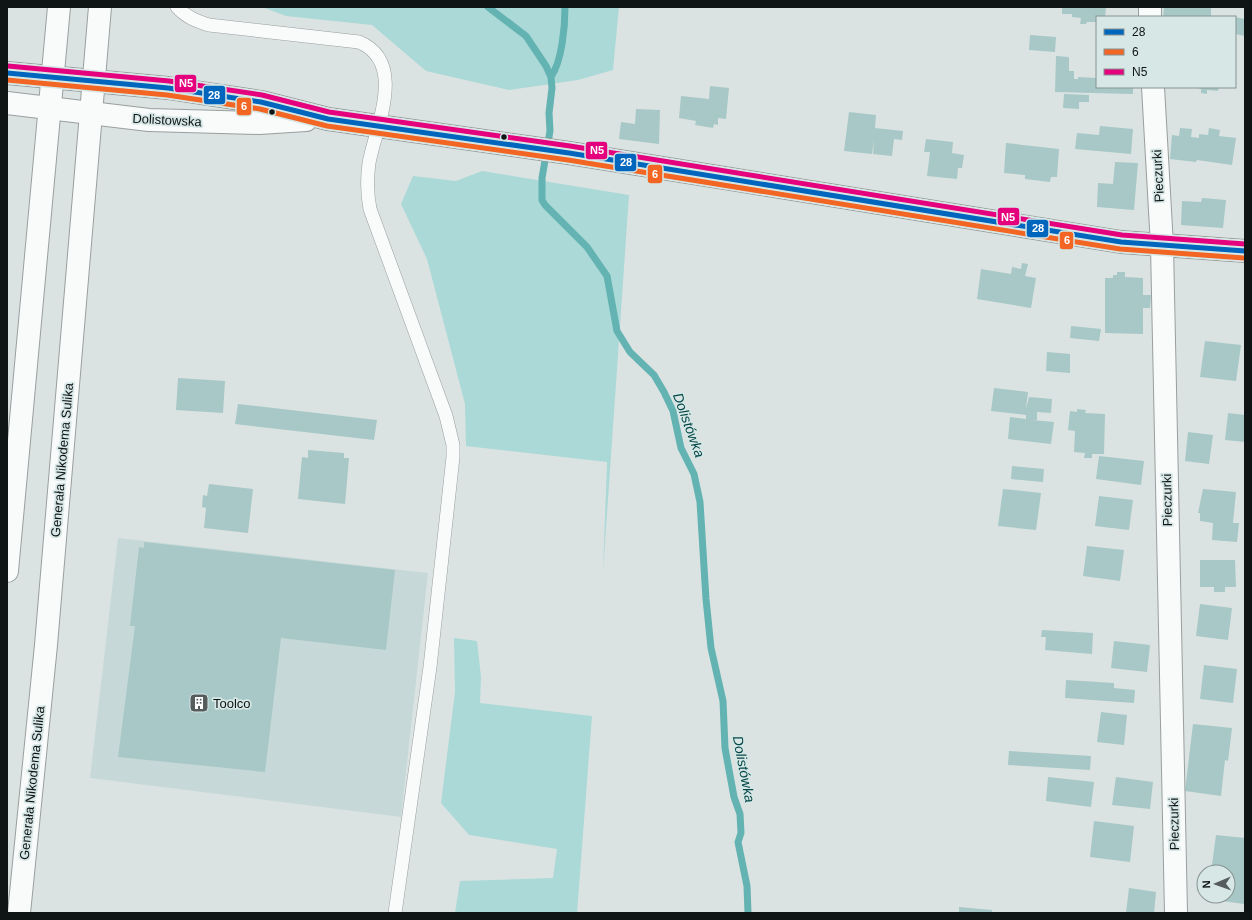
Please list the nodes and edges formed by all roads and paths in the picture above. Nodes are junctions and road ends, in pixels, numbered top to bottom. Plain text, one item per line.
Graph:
1 (59, 7) edge
2 (100, 7) edge
3 (177, 7) edge
4 (7, 73) edge
5 (52, 76) junction
6 (94, 81) junction
7 (1153, 88) edge
8 (7, 103) edge
9 (48, 109) junction
10 (92, 114) junction
11 (328, 119) junction
12 (379, 126) junction
13 (1162, 246) junction
14 (1245, 251) edge
15 (7, 571) edge
16 (19, 913) edge
17 (395, 913) edge
18 (1176, 913) edge

1 - 5 main road
2 - 6 main road, Generała Nikodema Sulika
3 - 12 lane
4 - 5 main road, Dolistowska
5 - 6 main road, Dolistowska
5 - 9 main road
6 - 10 main road, Generała Nikodema Sulika
6 - 11 main road, Dolistowska
7 - 13 main road, Pieczurki
8 - 9 main road, Dolistowska
9 - 10 main road, Dolistowska
9 - 15 main road
10 - 11 main road, Dolistowska
10 - 16 main road, Generała Nikodema Sulika
11 - 12 main road, Dolistowska
12 - 13 main road, Dolistowska
12 - 17 lane
13 - 14 main road, Dolistowska
13 - 18 main road, Pieczurki

